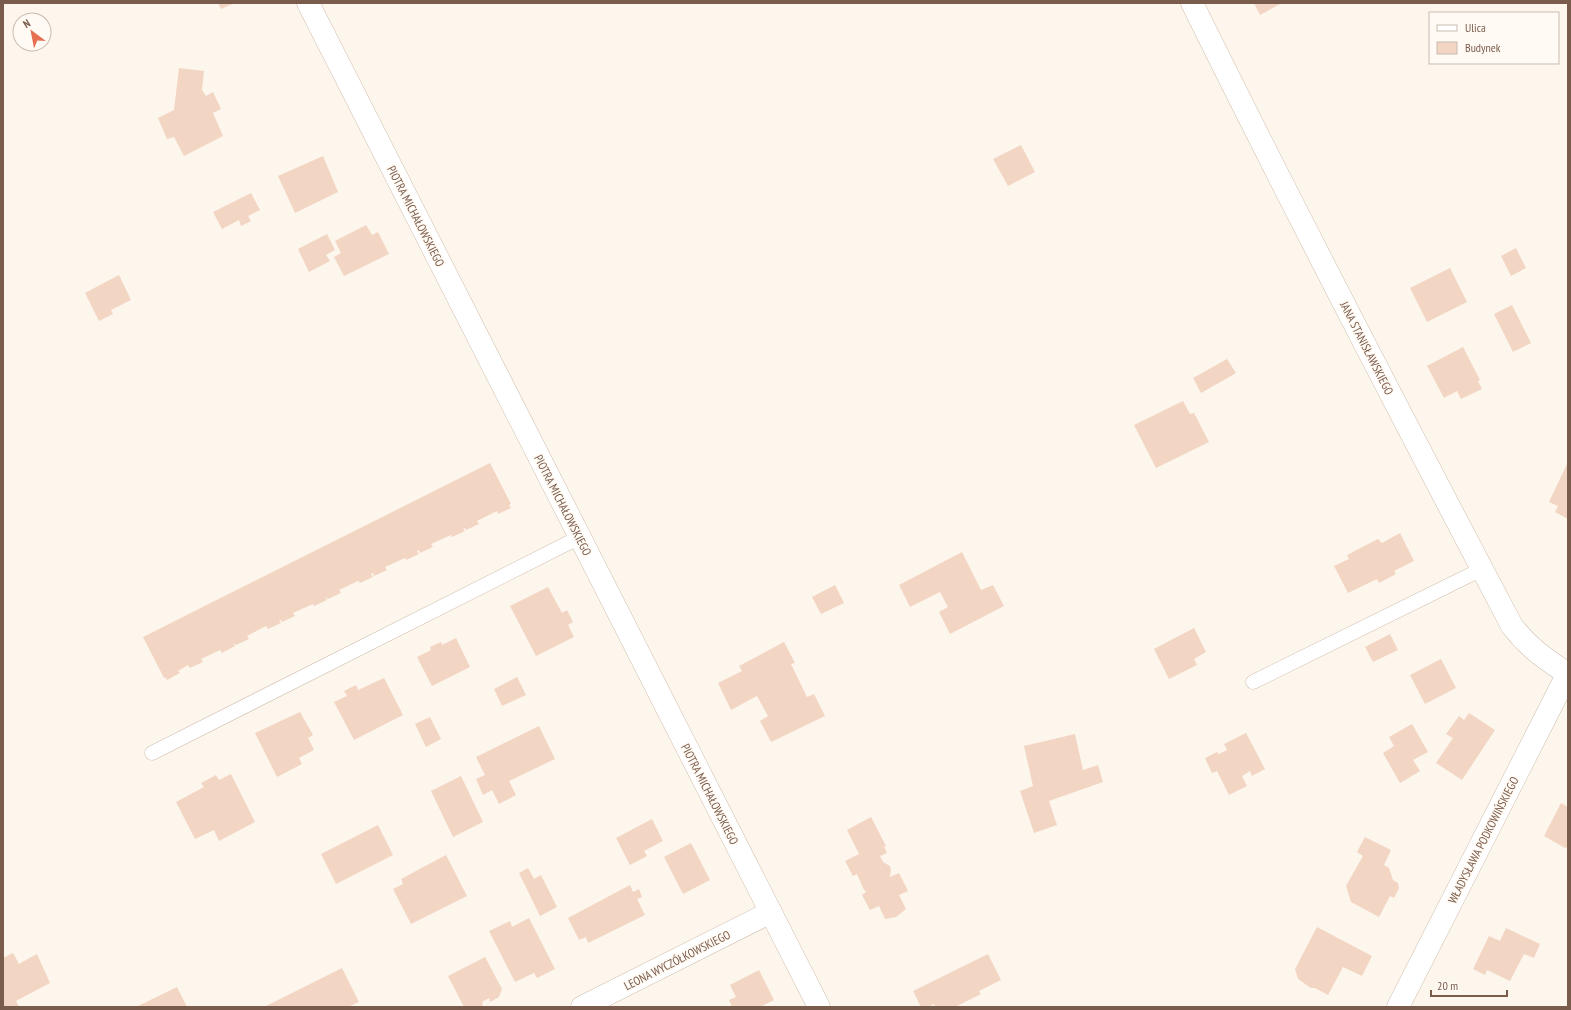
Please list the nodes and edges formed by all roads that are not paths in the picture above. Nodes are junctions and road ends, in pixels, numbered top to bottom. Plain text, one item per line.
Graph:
1 (308, 3) edge
2 (1192, 3) edge
3 (580, 537) junction
4 (1482, 569) junction
5 (1568, 673) edge
6 (1253, 682) dead end
7 (152, 753) dead end
8 (772, 912) junction
9 (582, 1007) edge
10 (819, 1007) edge
11 (1398, 1007) edge

1 - 3 street, PIOTRA MICHAŁOWSKIEGO
2 - 4 street, JANA STANISŁAWSKIEGO
3 - 7 lane
3 - 8 street, PIOTRA MICHAŁOWSKIEGO
4 - 5 street, JANA STANISŁAWSKIEGO
4 - 6 lane
5 - 11 street, WŁADYSŁAWA PODKOWIŃSKIEGO
8 - 9 street, LEONA WYCZÓŁKOWSKIEGO
8 - 10 street, PIOTRA MICHAŁOWSKIEGO

